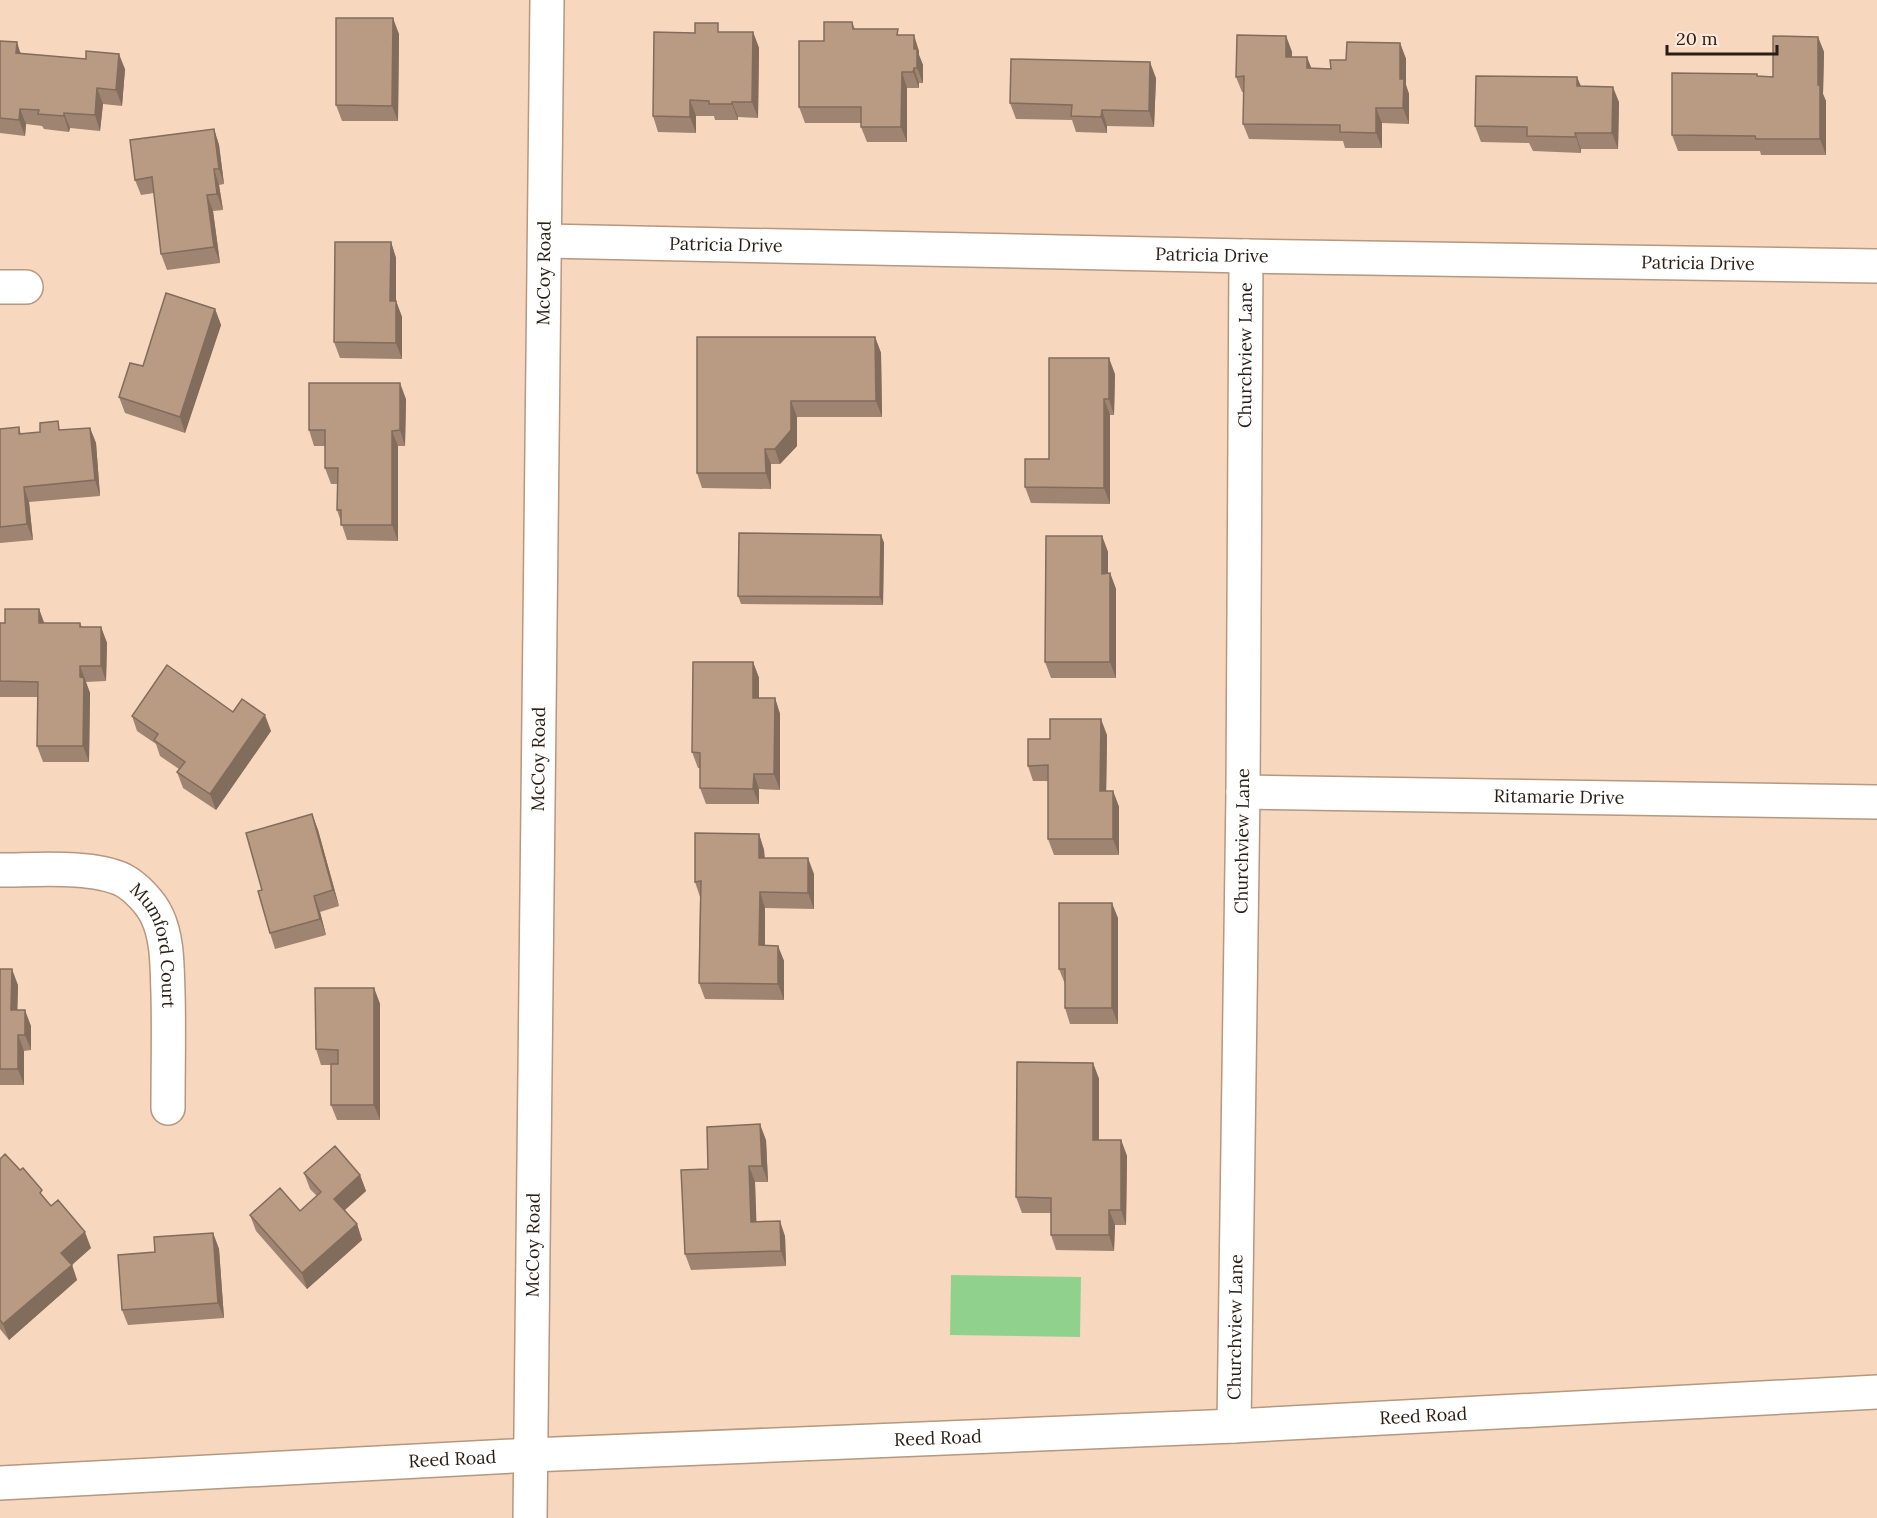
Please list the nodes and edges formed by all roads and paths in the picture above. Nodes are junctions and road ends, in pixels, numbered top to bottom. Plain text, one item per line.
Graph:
1 (547, 0) edge
2 (546, 241) junction
3 (1246, 256) junction
4 (1877, 267) edge
5 (1243, 792) junction
6 (1877, 802) edge
7 (0, 870) edge
8 (168, 1108) dead end
9 (1877, 1392) edge
10 (1234, 1426) junction
11 (531, 1455) junction
12 (0, 1483) edge
13 (530, 1518) edge

1 - 2 street, McCoy Road
2 - 3 street, Patricia Drive
2 - 11 street, McCoy Road
3 - 4 street, Patricia Drive
3 - 5 street, Churchview Lane
5 - 6 street, Ritamarie Drive
5 - 10 street, Churchview Lane
7 - 8 street, Mumford Court
9 - 10 street, Reed Road
10 - 11 street, Reed Road
11 - 12 street, Reed Road
11 - 13 street, McCoy Road

